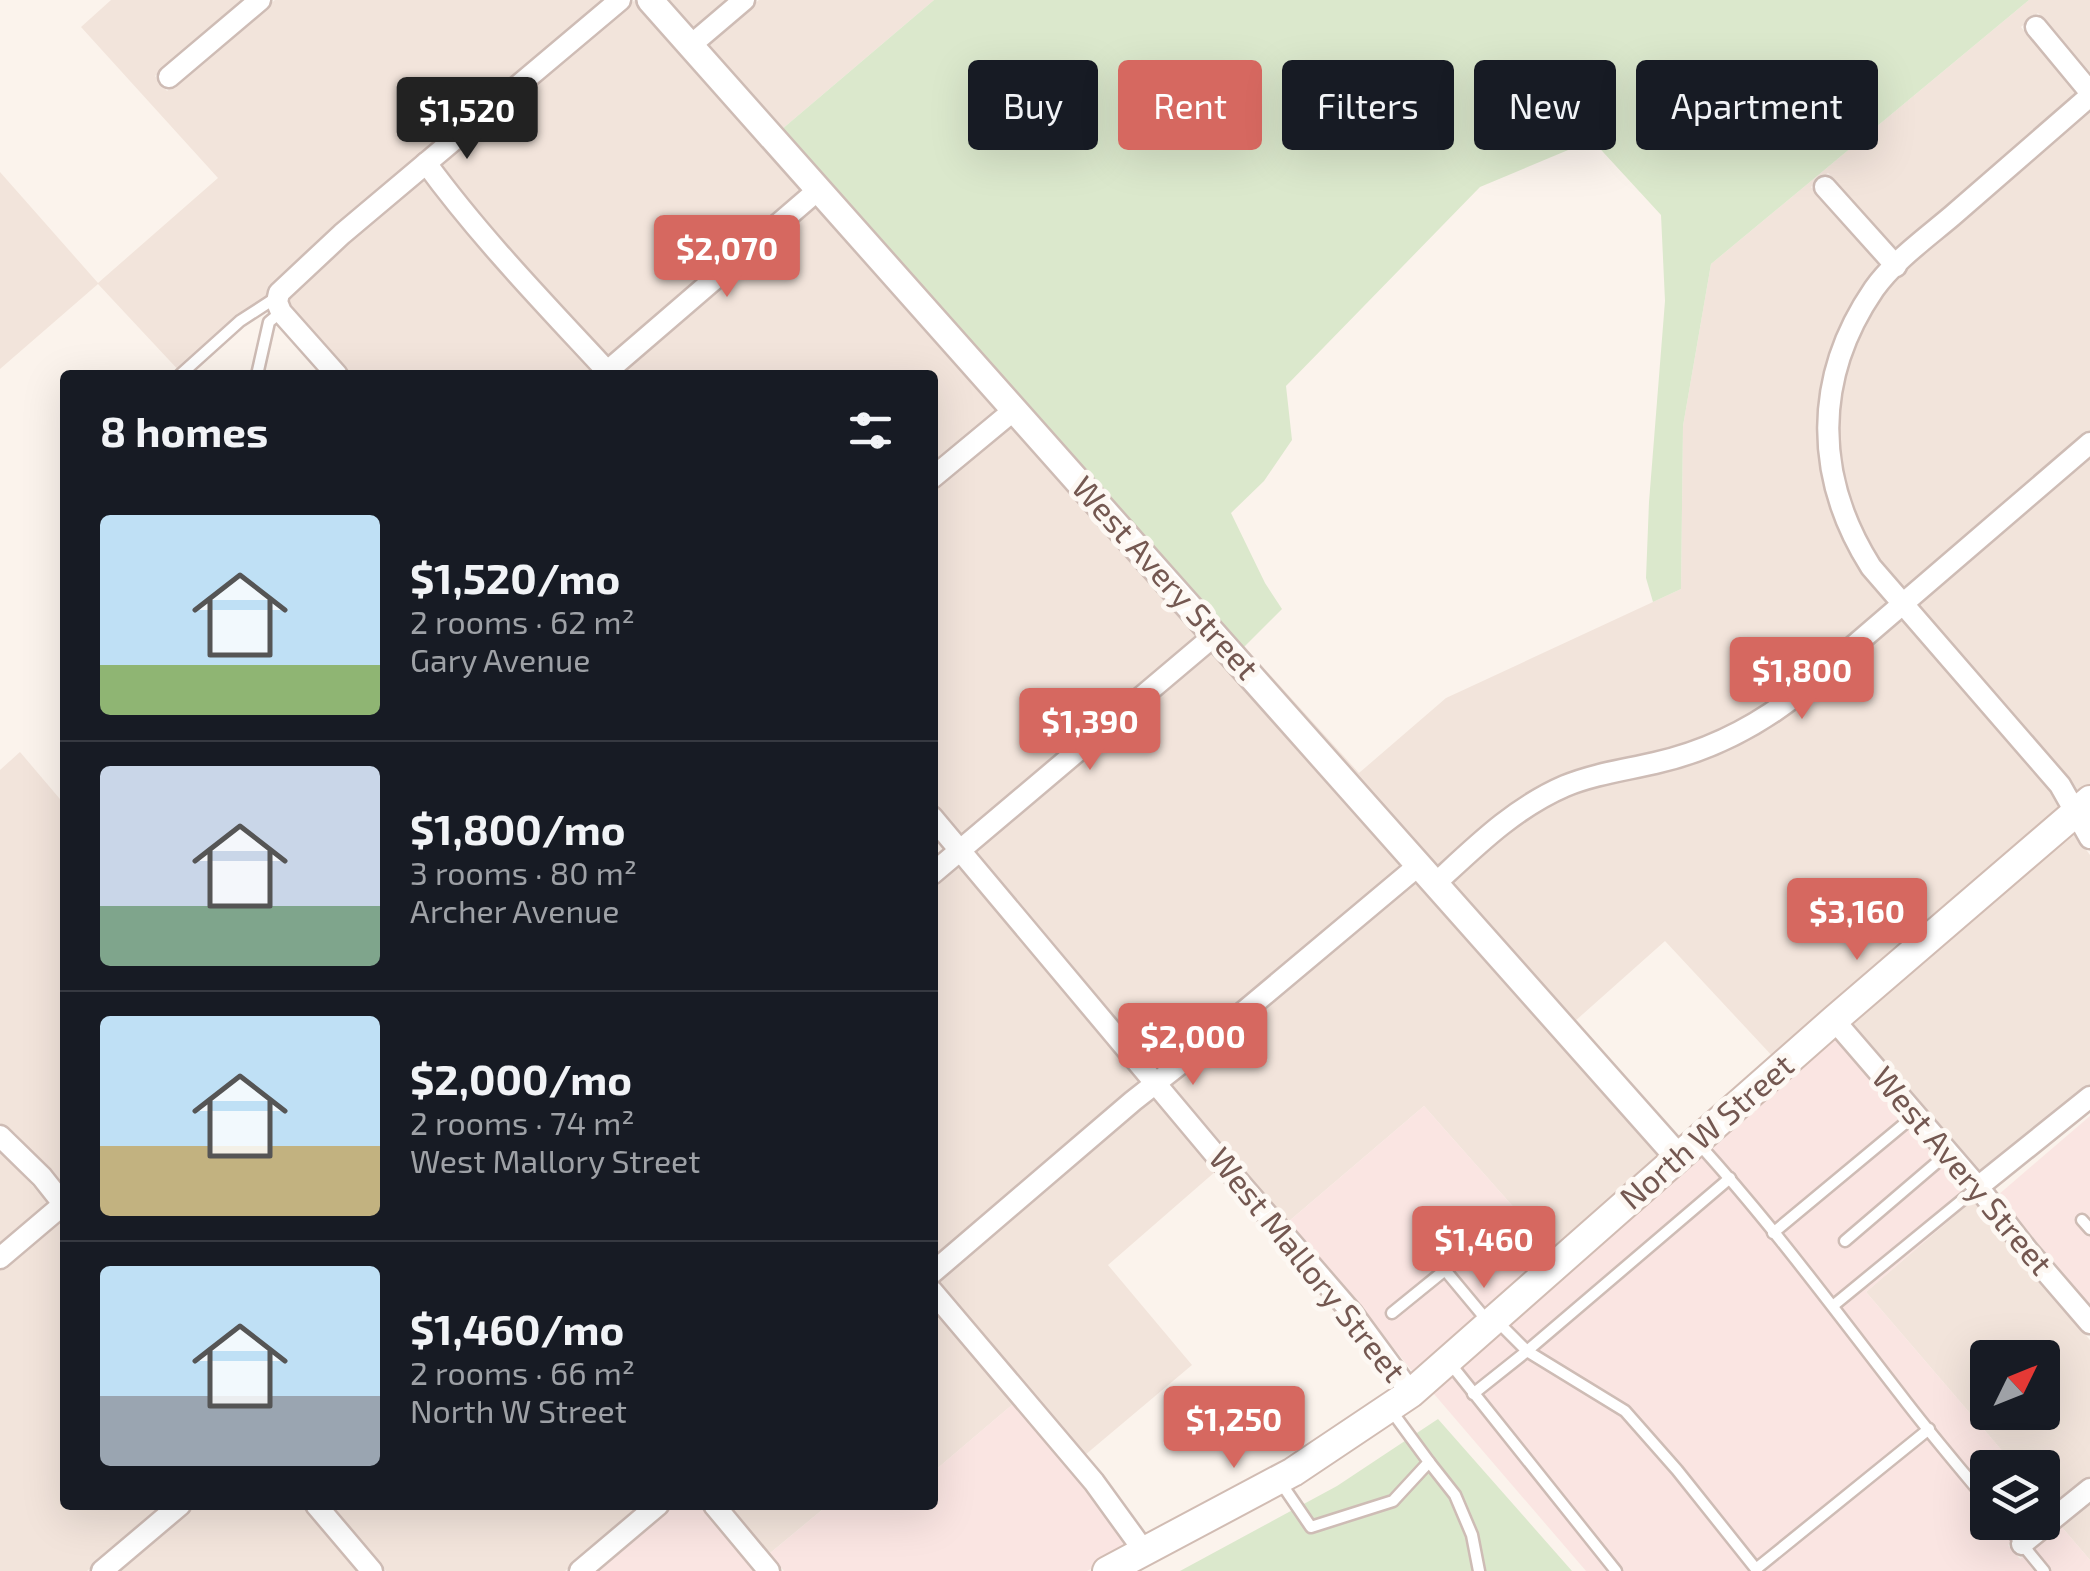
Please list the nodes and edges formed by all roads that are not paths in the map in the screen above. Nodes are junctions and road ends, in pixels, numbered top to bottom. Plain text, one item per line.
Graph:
1 (260, 0) edge
2 (620, 0) edge
3 (650, 0) edge
4 (744, 0) edge
5 (2036, 27) dead end
6 (690, 45) junction
7 (169, 76) dead end
8 (2090, 94) edge
9 (426, 163) junction
10 (1825, 187) dead end
11 (818, 190) junction
12 (1896, 266) junction
13 (279, 304) junction
14 (186, 370) edge
15 (258, 370) edge
16 (333, 370) edge
17 (602, 370) edge
18 (608, 370) edge
19 (1014, 410) junction
20 (2090, 444) edge
21 (938, 473) edge
22 (1903, 605) junction
23 (1215, 634) junction
24 (2082, 806) edge
25 (938, 823) edge
26 (2090, 838) edge
27 (961, 850) junction
28 (938, 869) edge
29 (1428, 874) junction
30 (1834, 1020) junction
31 (1156, 1083) junction
32 (2090, 1097) edge
33 (1915, 1114) junction
34 (0, 1136) edge
35 (1687, 1149) junction
36 (1948, 1152) junction
37 (1730, 1178) junction
38 (1978, 1187) junction
39 (60, 1200) edge
40 (60, 1208) edge
41 (1774, 1233) junction
42 (1845, 1241) dead end
43 (1476, 1244) dead end
44 (0, 1258) edge
45 (938, 1268) edge
46 (1445, 1270) junction
47 (938, 1298) edge
48 (1834, 1306) junction
49 (1392, 1313) dead end
50 (2088, 1318) edge
51 (1493, 1322) junction
52 (1527, 1351) junction
53 (1448, 1362) junction
54 (1473, 1394) junction
55 (1400, 1400) junction
56 (1929, 1430) junction
57 (1429, 1462) junction
58 (1278, 1480) junction
59 (1970, 1480) edge
60 (2090, 1489) edge
61 (174, 1510) edge
62 (320, 1510) edge
63 (652, 1510) edge
64 (718, 1510) edge
65 (2019, 1540) edge
66 (2022, 1544) junction
67 (1144, 1551) junction
68 (1757, 1570) edge
69 (102, 1571) edge
70 (372, 1571) edge
71 (580, 1571) edge
72 (769, 1571) edge
73 (1107, 1571) edge
74 (1479, 1571) edge
75 (1616, 1571) edge
76 (2044, 1571) edge

1 - 7 street
2 - 9 street
3 - 6 street, West Avery Street
4 - 6 street
5 - 8 street
6 - 11 street, West Avery Street
8 - 12 street
9 - 13 street
9 - 17 street
10 - 12 street
11 - 18 street
11 - 19 street, West Avery Street
12 - 22 street
13 - 14 lane
13 - 15 lane
13 - 16 street
19 - 21 street
19 - 23 street, West Avery Street
20 - 22 street
22 - 24 street
22 - 29 street
23 - 27 street
23 - 29 street, West Avery Street
24 - 26 street
24 - 30 main road, North W Street
25 - 27 street, West Mallory Street
27 - 28 street
27 - 31 street, West Mallory Street
29 - 31 street
29 - 35 street, West Avery Street
30 - 33 street, West Avery Street
30 - 35 main road, North W Street
31 - 45 street
31 - 55 street, West Mallory Street
32 - 38 street
33 - 36 street, West Avery Street
33 - 41 lane
34 - 39 street
35 - 37 lane
35 - 51 main road, North W Street
36 - 38 street, West Avery Street
36 - 42 lane
37 - 41 lane
37 - 52 lane
38 - 48 lane
38 - 50 street, West Avery Street
40 - 44 street
41 - 48 lane
43 - 46 lane
46 - 49 lane
46 - 51 lane
47 - 67 street
48 - 56 lane
51 - 52 lane
51 - 53 main road, North W Street
52 - 54 lane
52 - 68 lane
53 - 54 lane
53 - 55 main road, North W Street
54 - 75 lane
55 - 57 lane
55 - 58 main road, North W Street
56 - 59 lane
56 - 68 lane
57 - 58 lane
57 - 74 lane
58 - 67 main road, North W Street
60 - 66 street
61 - 69 street
62 - 70 street
63 - 71 street
64 - 72 street
65 - 66 lane
66 - 76 lane
67 - 73 main road, North W Street

